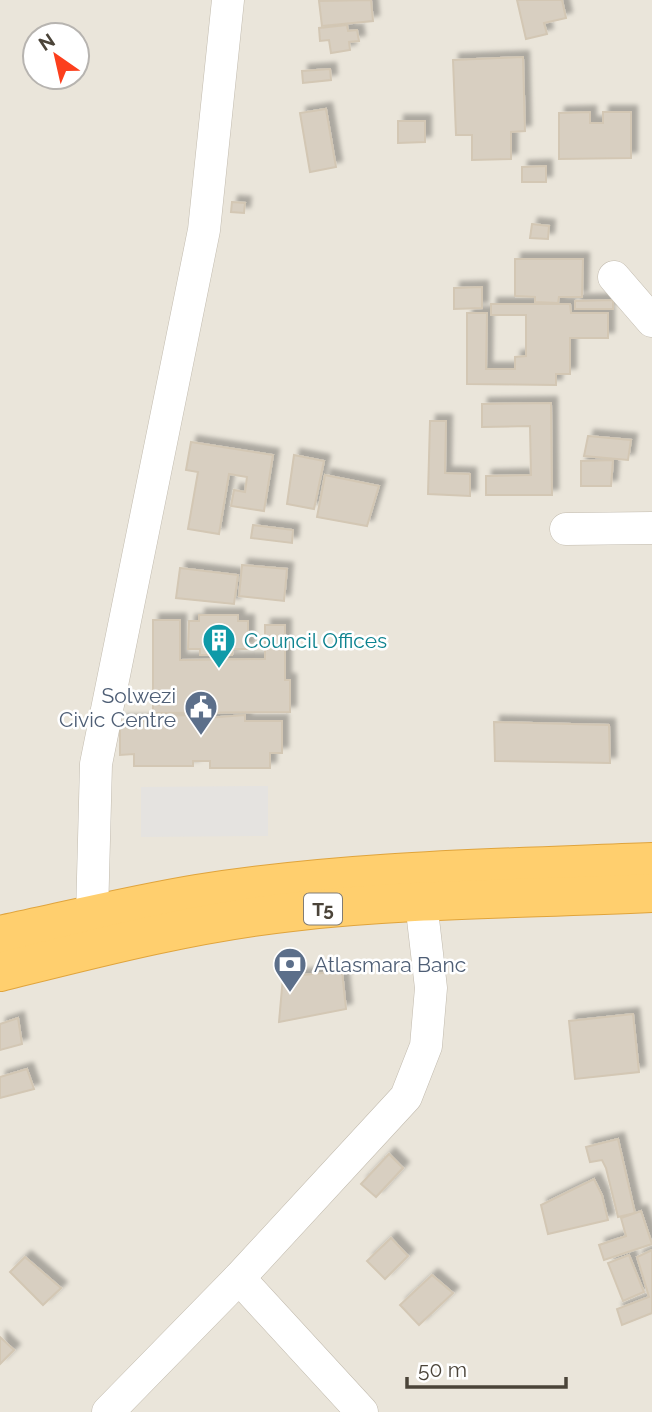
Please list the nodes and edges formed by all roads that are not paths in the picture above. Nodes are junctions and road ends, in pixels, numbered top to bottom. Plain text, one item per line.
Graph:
1 (228, 0) edge
2 (614, 277) dead end
3 (652, 321) edge
4 (566, 528) dead end
5 (652, 528) edge
6 (652, 862) edge
7 (652, 893) edge
8 (421, 902) junction
9 (92, 915) junction
10 (0, 935) edge
11 (0, 972) edge
12 (239, 1278) junction
13 (108, 1412) edge
14 (362, 1412) edge

1 - 9 street
2 - 3 street
4 - 5 street
6 - 9 highway, T5
7 - 8 highway, T5
8 - 11 highway, T5
8 - 12 street
9 - 10 highway, T5
12 - 13 street
12 - 14 street

